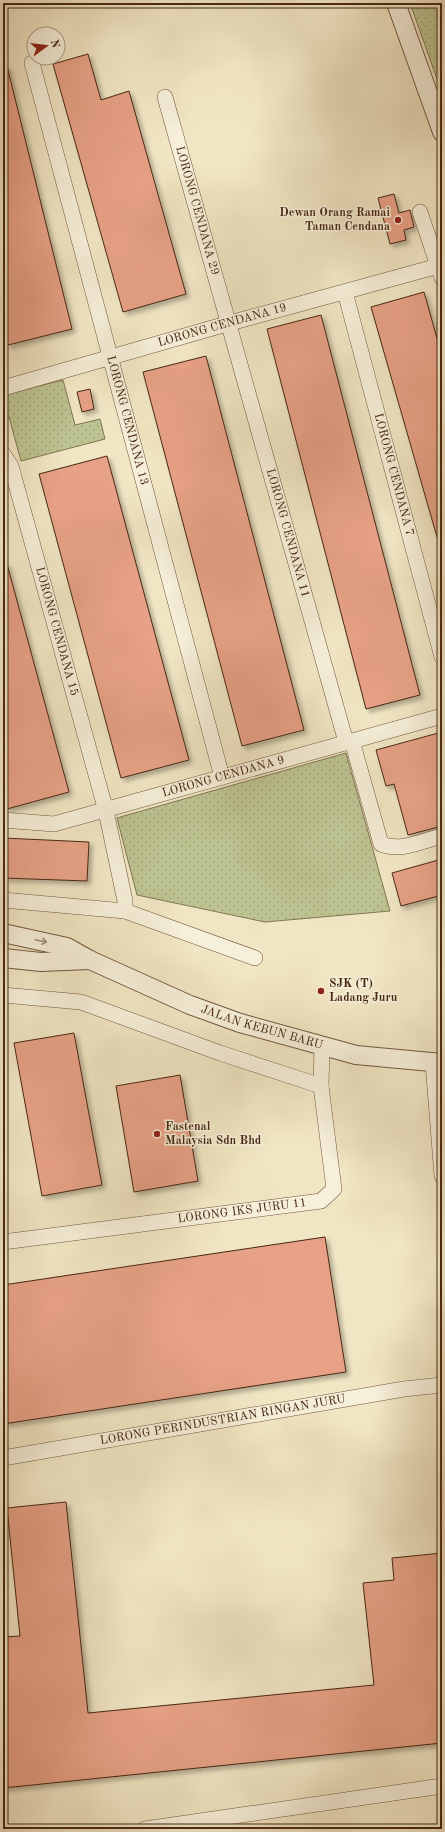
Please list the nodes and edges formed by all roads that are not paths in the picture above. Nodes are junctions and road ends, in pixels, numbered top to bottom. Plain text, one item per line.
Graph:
1 (396, 3) edge
2 (33, 66) edge
3 (165, 97) dead end
4 (442, 132) edge
5 (420, 212) dead end
6 (441, 270) edge
7 (345, 292) junction
8 (230, 323) junction
9 (112, 358) junction
10 (3, 388) edge
11 (3, 454) edge
12 (442, 657) edge
13 (442, 716) edge
14 (349, 742) junction
15 (222, 777) junction
16 (106, 811) junction
17 (3, 820) edge
18 (442, 836) edge
19 (3, 900) edge
20 (125, 911) junction
21 (3, 934) edge
22 (3, 958) edge
23 (255, 958) dead end
24 (90, 960) junction
25 (3, 995) edge
26 (322, 1046) junction
27 (438, 1063) edge
28 (321, 1086) junction
29 (442, 1176) edge
30 (3, 1242) edge
31 (442, 1385) edge
32 (3, 1458) edge
33 (442, 1786) edge
34 (145, 1829) edge

1 - 4 street
2 - 9 street, LORONG CENDANA 13
3 - 8 street, LORONG CENDANA 29
5 - 6 street
6 - 7 street, LORONG CENDANA 19
7 - 8 street, LORONG CENDANA 19
7 - 12 street, LORONG CENDANA 7
8 - 9 street, LORONG CENDANA 19
8 - 14 street, LORONG CENDANA 11
9 - 10 street, LORONG CENDANA 19
9 - 15 street, LORONG CENDANA 13
11 - 16 street, LORONG CENDANA 15
13 - 14 street, LORONG CENDANA 9
14 - 15 street, LORONG CENDANA 9
14 - 18 street, LORONG CENDANA 11
15 - 16 street, LORONG CENDANA 9
16 - 17 street, LORONG CENDANA 9
16 - 20 street, LORONG CENDANA 15
19 - 20 street
20 - 23 street
21 -> 24 street, JALAN KEBUN BARU
22 - 24 street, JALAN KEBUN BARU
24 - 26 street, JALAN KEBUN BARU
25 - 28 street
26 - 27 street, JALAN KEBUN BARU
26 - 28 street, LORONG IKS JURU 11
27 - 29 street
28 - 30 street, LORONG IKS JURU 11
31 - 32 street, LORONG PERINDUSTRIAN RINGAN JURU
33 - 34 street

